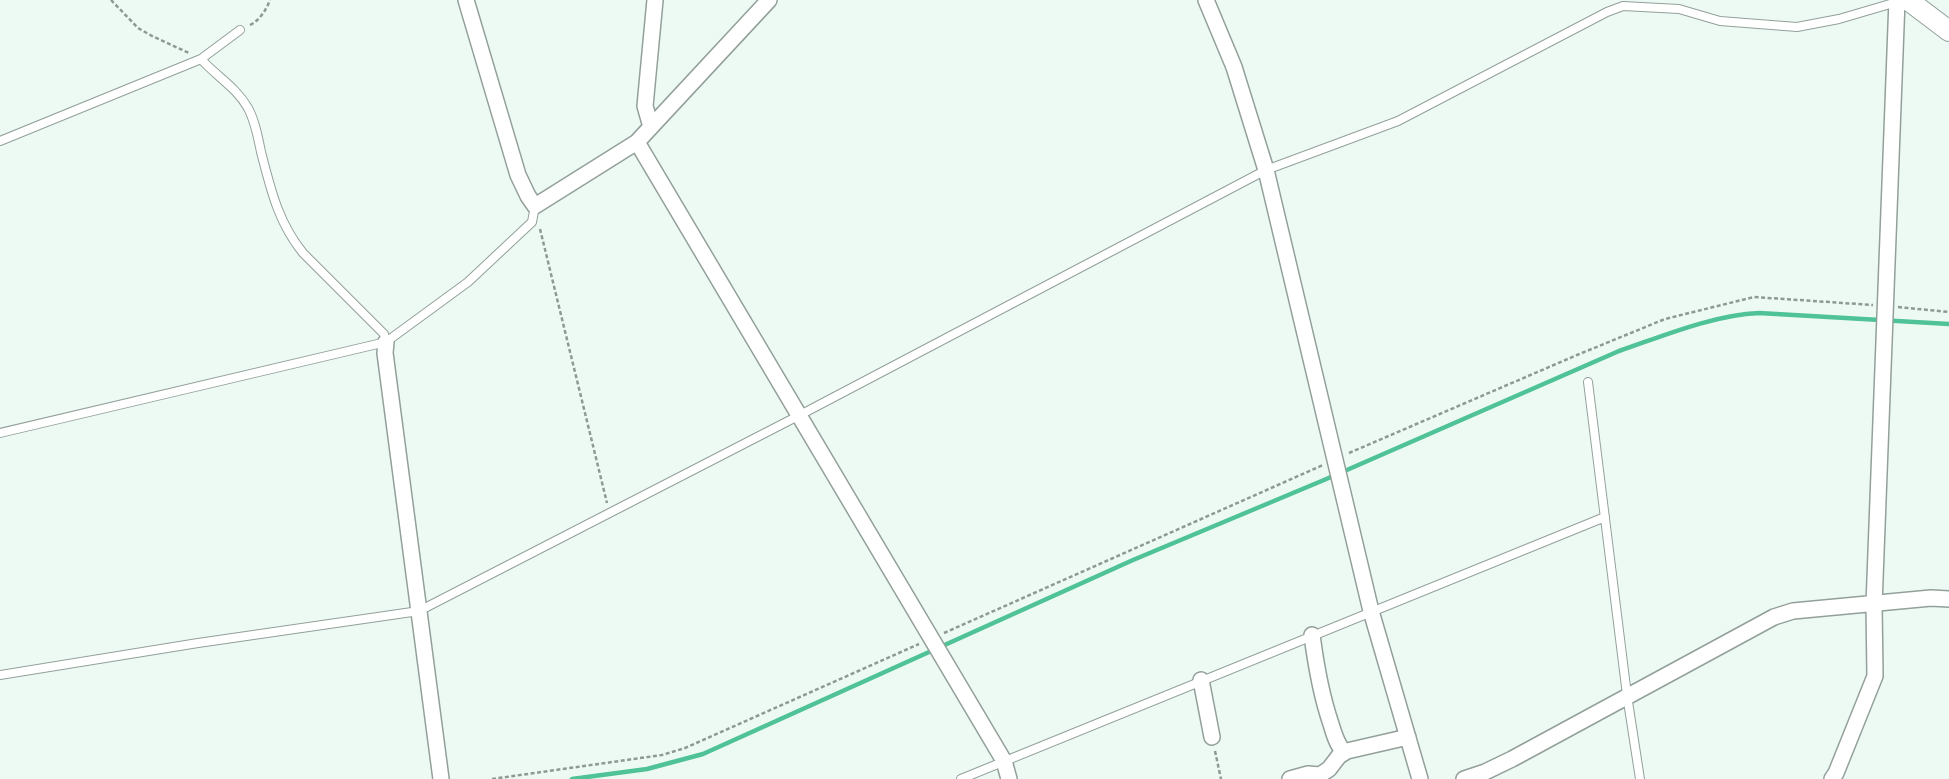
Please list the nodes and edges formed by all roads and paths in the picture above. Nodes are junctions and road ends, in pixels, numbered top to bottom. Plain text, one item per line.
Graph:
1 (111, 0) edge
2 (270, 0) edge
3 (466, 0) edge
4 (655, 0) edge
5 (769, 0) edge
6 (1206, 0) edge
7 (1901, 1) edge
8 (240, 30) joint
9 (1949, 32) edge
10 (201, 59) junction
11 (650, 127) junction
12 (0, 141) edge
13 (637, 142) junction
14 (1266, 170) junction
15 (535, 206) junction
16 (1949, 312) edge
17 (1886, 314) junction
18 (386, 342) junction
19 (1588, 382) dead end
20 (800, 415) junction
21 (0, 433) edge
22 (1336, 470) junction
23 (611, 512) junction
24 (1605, 517) junction
25 (1949, 599) edge
26 (1874, 604) junction
27 (419, 611) junction
28 (1371, 611) junction
29 (1312, 635) junction
30 (932, 638) junction
31 (0, 675) edge
32 (1202, 680) junction
33 (1627, 695) junction
34 (1212, 737) joint
35 (1408, 737) junction
36 (1344, 752) junction
37 (1004, 761) junction
38 (441, 779) edge
39 (492, 779) edge
40 (961, 779) edge
41 (1010, 779) edge
42 (1221, 779) edge
43 (1290, 779) edge
44 (1420, 779) edge
45 (1464, 779) edge
46 (1640, 779) edge
47 (1832, 779) edge

1 - 10 path
2 - 8 path
3 - 15 street
4 - 11 street
5 - 11 street
6 - 14 street
7 - 9 main road
7 - 14 lane
7 - 17 street
8 - 10 lane
10 - 12 lane
10 - 18 lane
11 - 13 street
13 - 15 street
13 - 20 street
14 - 20 lane
14 - 22 street
15 - 18 lane
15 - 23 path
16 - 17 path
17 - 22 path
17 - 26 street
18 - 21 lane
18 - 27 street
19 - 24 lane
20 - 23 lane
20 - 30 street
22 - 28 street
22 - 30 path
23 - 27 lane
24 - 28 lane
24 - 33 lane
25 - 26 street
26 - 33 street
26 - 47 street
27 - 31 lane
27 - 38 street
28 - 29 lane
28 - 35 street
29 - 32 lane
29 - 36 street
30 - 37 street
30 - 39 path
32 - 34 street
32 - 37 lane
33 - 45 street
33 - 46 lane
34 - 42 path
35 - 36 street
35 - 44 street
36 - 43 street
37 - 40 lane
37 - 41 street

